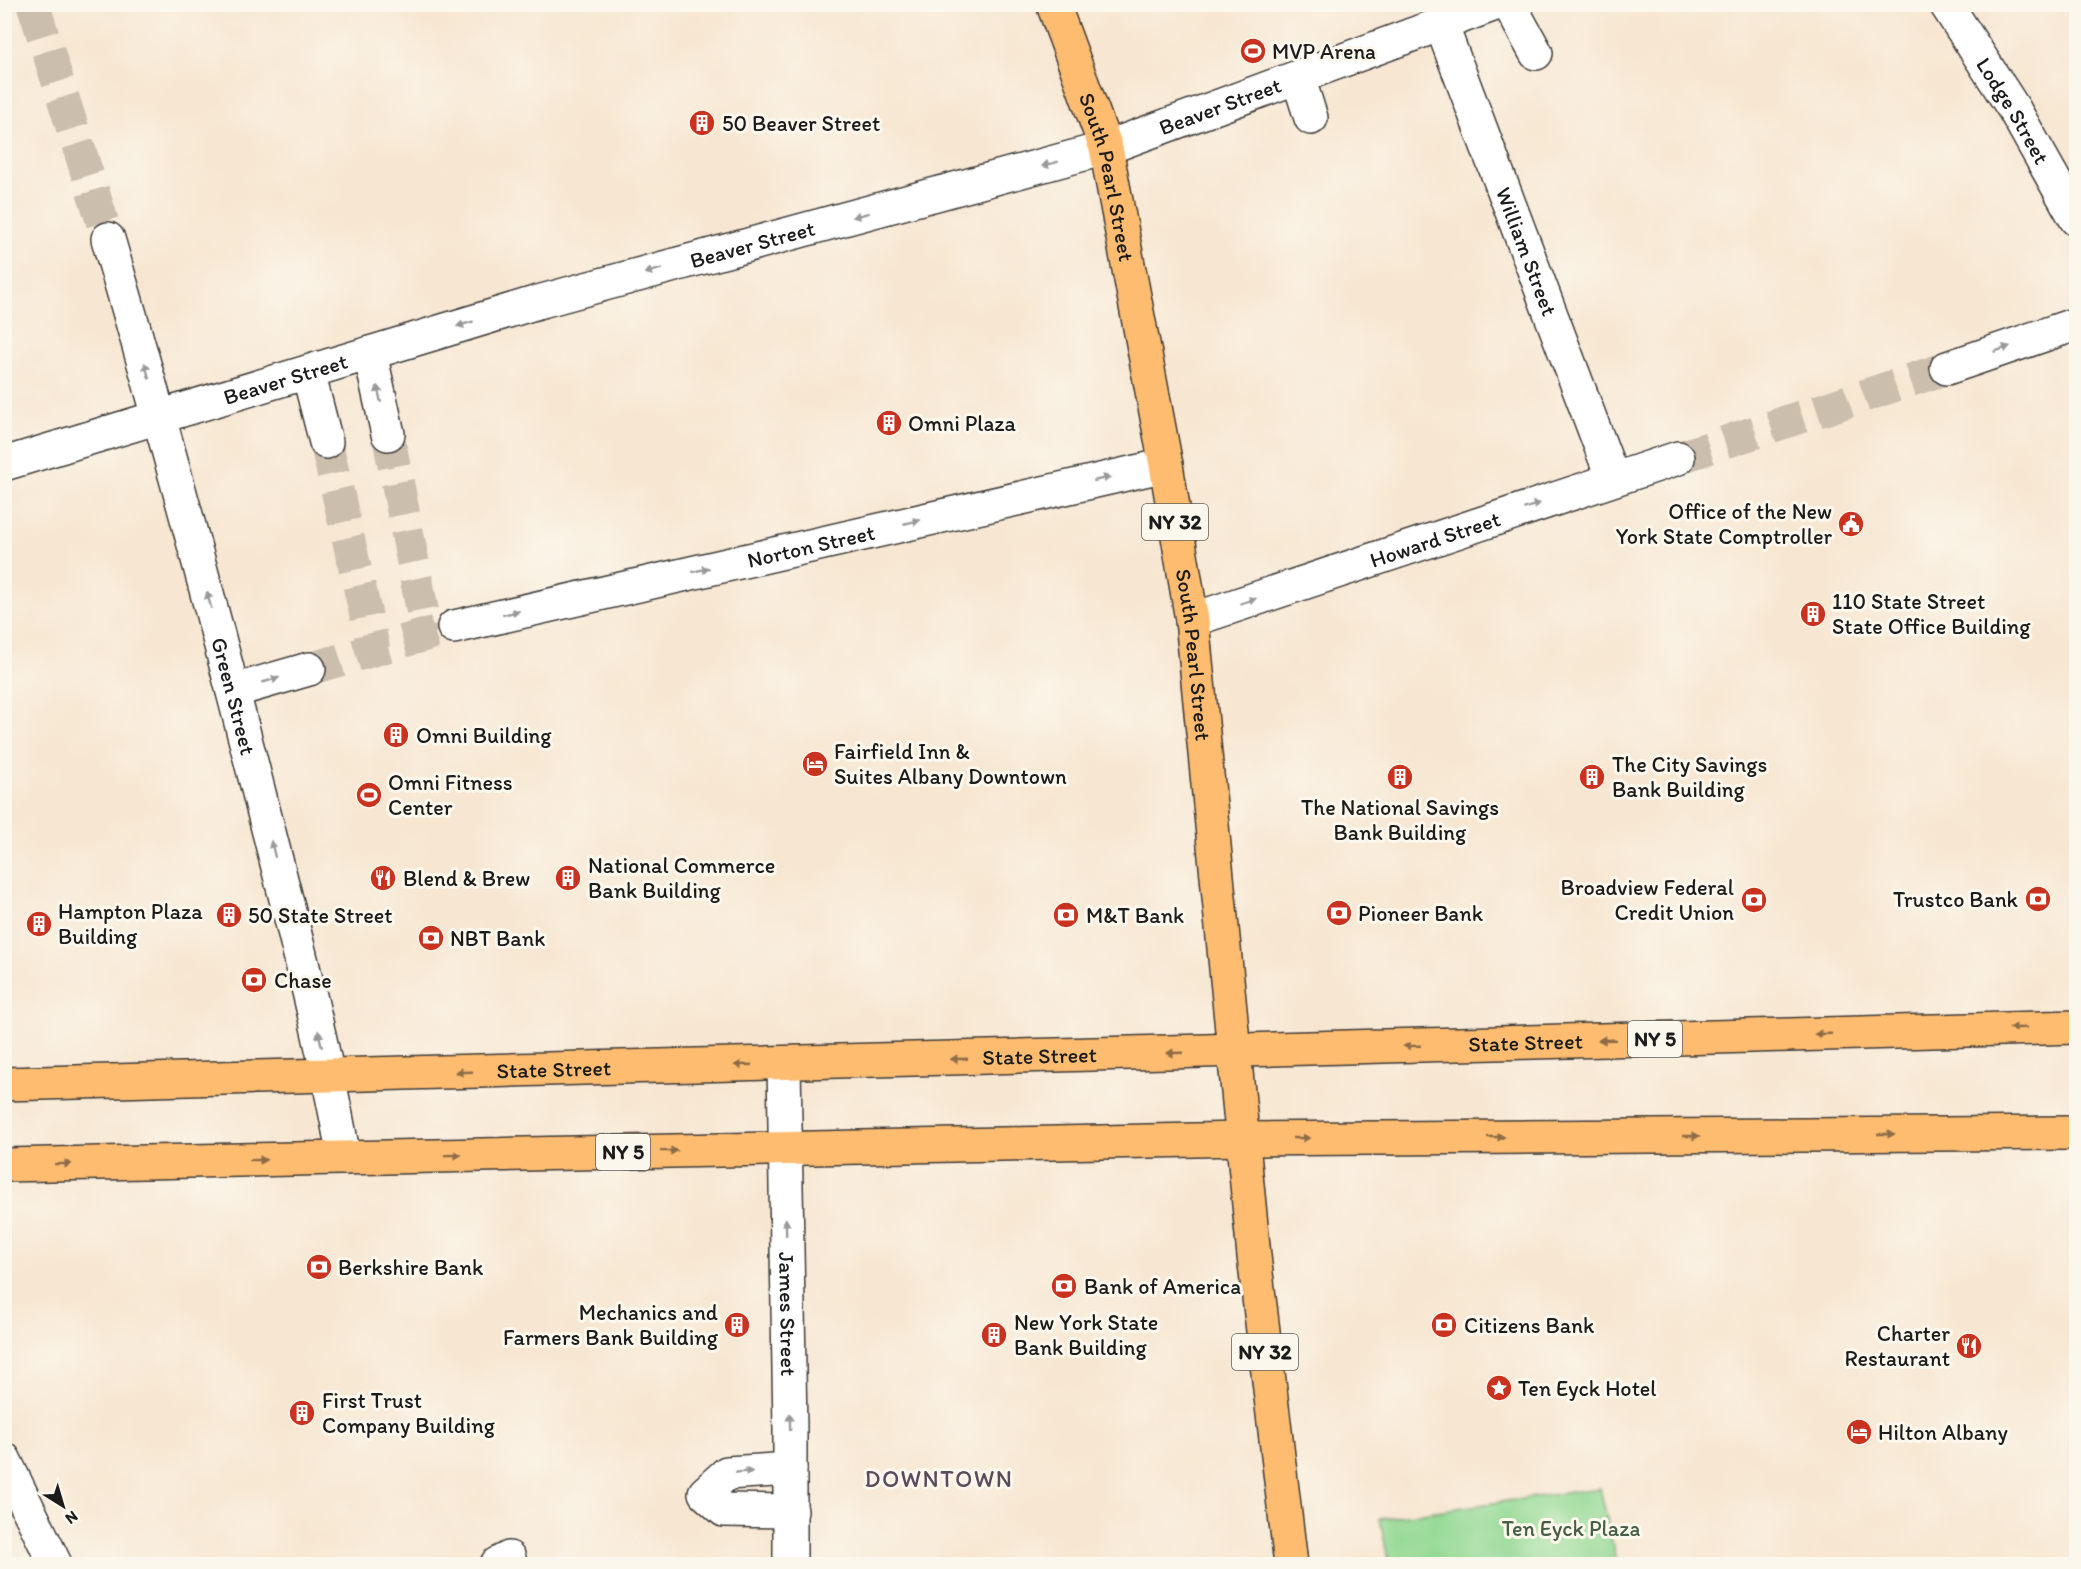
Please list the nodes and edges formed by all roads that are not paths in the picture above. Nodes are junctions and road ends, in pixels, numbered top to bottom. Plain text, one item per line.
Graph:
1 (1053, 4) edge
2 (1495, 4) edge
3 (1509, 4) edge
4 (1946, 4) edge
5 (1441, 24) junction
6 (1536, 53) dead end
7 (1298, 77) junction
8 (1311, 117) dead end
9 (1106, 148) junction
10 (2076, 219) edge
11 (108, 238) tunnel mouth
12 (2076, 324) edge
13 (370, 353) junction
14 (1947, 368) tunnel mouth
15 (308, 372) junction
16 (160, 418) junction
17 (388, 434) tunnel mouth
18 (326, 442) tunnel mouth
19 (1678, 458) tunnel mouth
20 (4, 464) edge
21 (1166, 465) junction
22 (1613, 479) junction
23 (1192, 620) junction
24 (454, 627) tunnel mouth
25 (309, 669) tunnel mouth
26 (233, 691) junction
27 (2076, 1027) edge
28 (1234, 1051) junction
29 (784, 1064) junction
30 (329, 1076) junction
31 (4, 1084) edge
32 (2076, 1133) edge
33 (1242, 1139) junction
34 (786, 1148) junction
35 (344, 1158) junction
36 (4, 1165) edge
37 (4, 1459) edge
38 (790, 1470) junction
39 (790, 1511) junction
40 (55, 1564) edge
41 (790, 1564) edge
42 (1291, 1564) edge

1 - 9 main road, South Pearl Street / NY 32
2 - 5 street, Beaver Street
3 - 6 street
4 - 10 street, Lodge Street
5 - 7 street, Beaver Street
5 - 22 street, William Street
7 - 8 street
7 - 9 street, Beaver Street
9 -> 13 street, Beaver Street
9 - 21 main road, South Pearl Street / NY 32
16 -> 11 street, Green Street
14 -> 12 street
13 - 15 street, Beaver Street
17 -> 13 street
15 - 16 street, Beaver Street
15 - 18 street
16 - 20 street, Beaver Street
26 -> 16 street, Green Street
19 - 22 street, Howard Street
21 - 23 main road, South Pearl Street / NY 32
24 -> 21 street, Norton Street
23 -> 22 street, Howard Street
23 - 28 main road, South Pearl Street / NY 32
26 -> 25 street
30 -> 26 street, Green Street
27 -> 28 main road, State Street / NY 5
28 -> 29 main road, State Street / NY 5
28 - 33 main road, South Pearl Street / NY 32
29 -> 30 main road, State Street / NY 5
29 - 34 street, James Street
30 - 31 main road, State Street / NY 5
30 - 35 street, Green Street
33 -> 32 main road, NY 5
33 - 34 main road, NY 5
33 - 42 main road, NY 32
35 -> 34 main road, NY 5
38 -> 34 street, James Street
36 -> 35 main road, NY 5
37 - 40 street
38 - 39 street, James Street
39 -> 38 street
39 - 41 street, James Street

